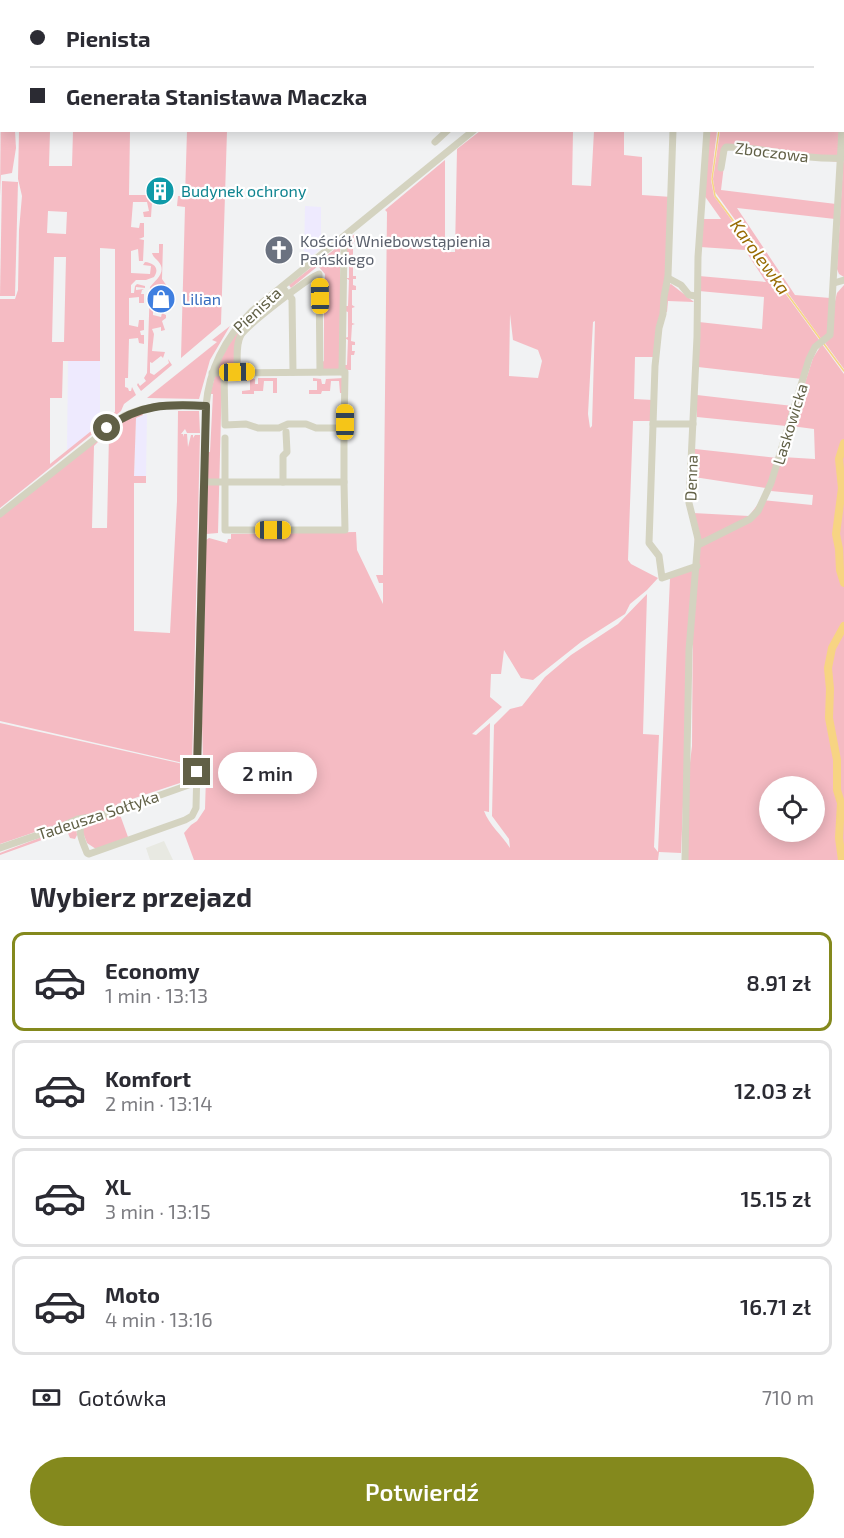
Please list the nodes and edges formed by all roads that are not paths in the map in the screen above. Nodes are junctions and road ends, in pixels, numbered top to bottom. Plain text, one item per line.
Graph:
1 (446, 132) edge
2 (472, 132) edge
3 (672, 132) edge
4 (707, 132) edge
5 (842, 132) edge
6 (442, 137) junction
7 (435, 142) dead end
8 (452, 148) junction
9 (841, 158) junction
10 (721, 168) dead end
11 (340, 240) junction
12 (668, 278) junction
13 (844, 280) edge
14 (834, 284) junction
15 (282, 287) junction
16 (289, 295) junction
17 (696, 296) junction
18 (224, 372) junction
19 (237, 372) junction
20 (256, 372) junction
21 (293, 372) junction
22 (322, 372) junction
23 (342, 372) junction
24 (212, 373) junction
25 (256, 381) dead end
26 (323, 381) dead end
27 (206, 406) junction
28 (653, 424) junction
29 (693, 424) junction
30 (344, 431) dead end
31 (286, 432) dead end
32 (225, 438) dead end
33 (204, 482) junction
34 (225, 482) junction
35 (283, 482) junction
36 (344, 482) junction
37 (0, 514) edge
38 (698, 545) junction
39 (697, 566) junction
40 (197, 782) junction
41 (88, 818) junction
42 (66, 824) junction
43 (79, 828) junction
44 (0, 848) edge
45 (685, 860) edge

1 - 6 street
2 - 8 street, Pienista
3 - 12 street
4 - 17 street, Denna
5 - 9 street, Laskowicka
6 - 7 street
6 - 8 street
8 - 11 street, Pienista
9 - 10 street, Zboczowa
9 - 14 street, Laskowicka
11 - 15 street, Pienista
11 - 23 street
12 - 17 street
12 - 28 street
13 - 14 street
14 - 38 street, Laskowicka
15 - 16 street
15 - 24 street, Pienista
16 - 19 street
16 - 21 street
16 - 22 street
17 - 29 street, Denna
18 - 19 street
18 - 23 street
18 - 24 street
19 - 20 street
20 - 21 street
20 - 25 street
21 - 22 street
22 - 23 street
22 - 26 street
24 - 27 street, Pienista
27 - 33 street, Pienista
27 - 37 street
28 - 29 street
28 - 39 street
29 - 38 street, Denna
30 - 36 street
31 - 35 street
32 - 34 street
33 - 34 street
33 - 40 street, Pienista
34 - 35 street
34 - 36 street
35 - 36 street
38 - 39 street, Denna
39 - 45 street, Denna
40 - 41 street, Tadeusza Sołtyka
40 - 43 street, Pienista
41 - 42 street, Tadeusza Sołtyka
41 - 43 street
42 - 43 street
42 - 44 street, Tadeusza Sołtyka

